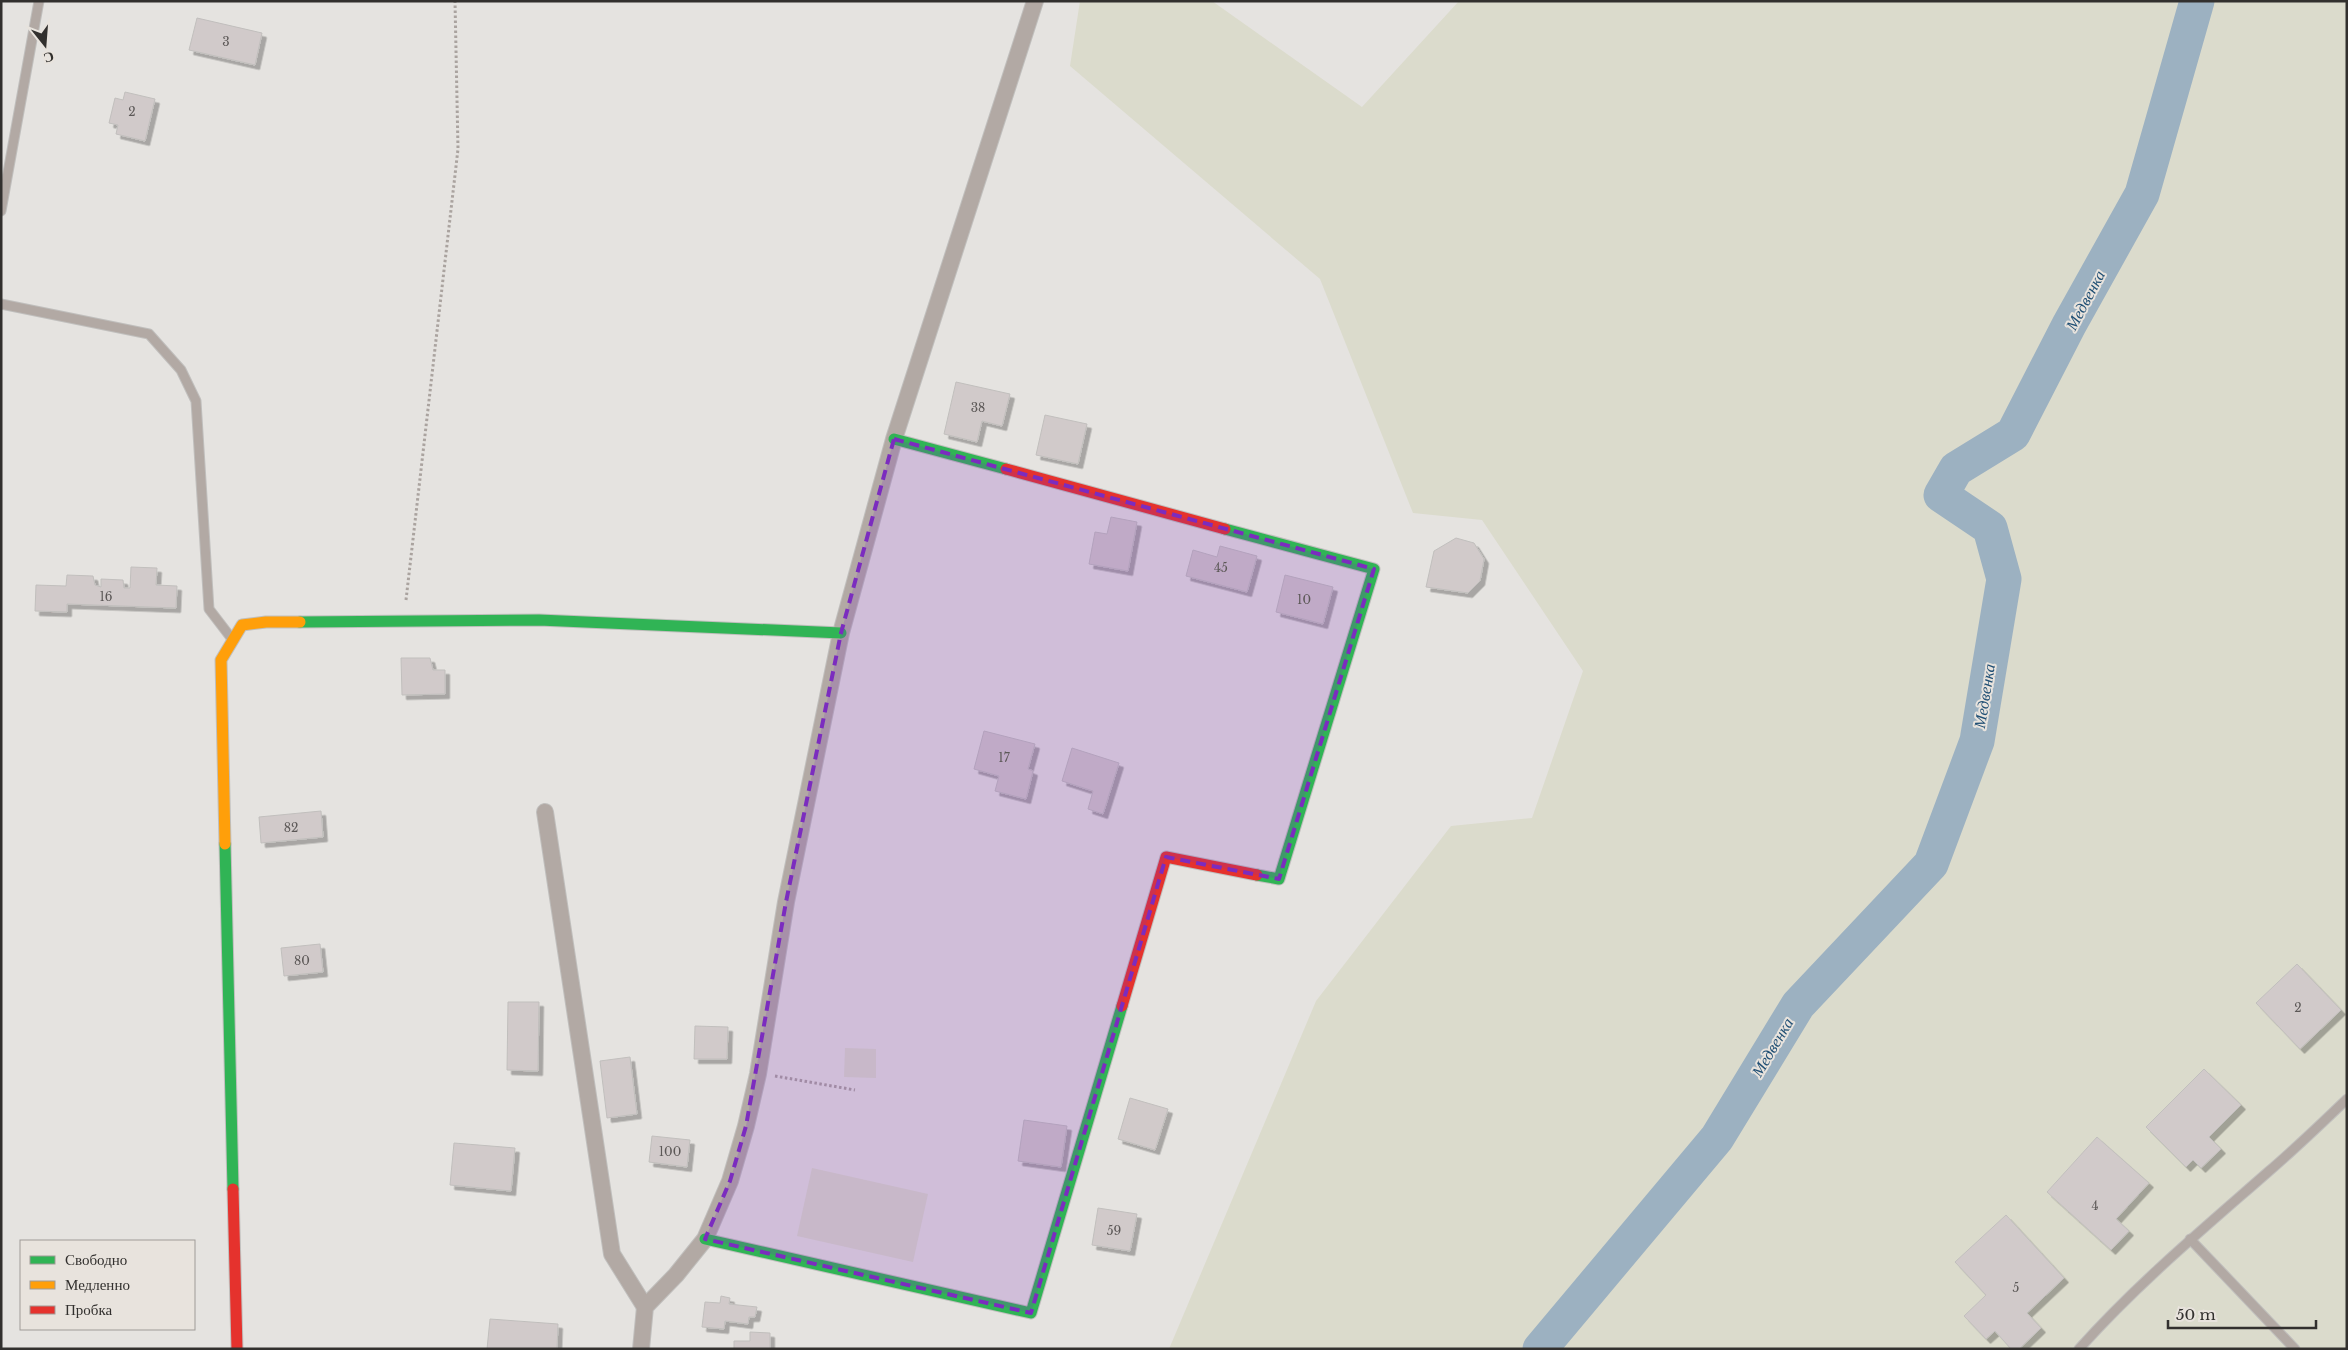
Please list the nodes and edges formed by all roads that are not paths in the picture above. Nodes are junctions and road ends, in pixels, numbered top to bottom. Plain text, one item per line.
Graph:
1 (39, 1) edge
2 (1035, 1) edge
3 (1, 211) edge
4 (1, 304) edge
5 (894, 439) junction
6 (841, 633) junction
7 (233, 640) junction
8 (545, 812) dead end
9 (2347, 1099) edge
10 (705, 1239) junction
11 (2190, 1239) junction
12 (645, 1306) junction
13 (237, 1349) edge
14 (641, 1349) edge
15 (2079, 1349) edge
16 (2295, 1349) edge

1 - 3 lane
2 - 5 street
4 - 7 lane
5 - 6 street
5 - 10 street
6 - 7 street
6 - 10 street
7 - 13 street
8 - 12 street
9 - 11 lane
10 - 12 street
11 - 15 lane
11 - 16 lane
12 - 14 street

